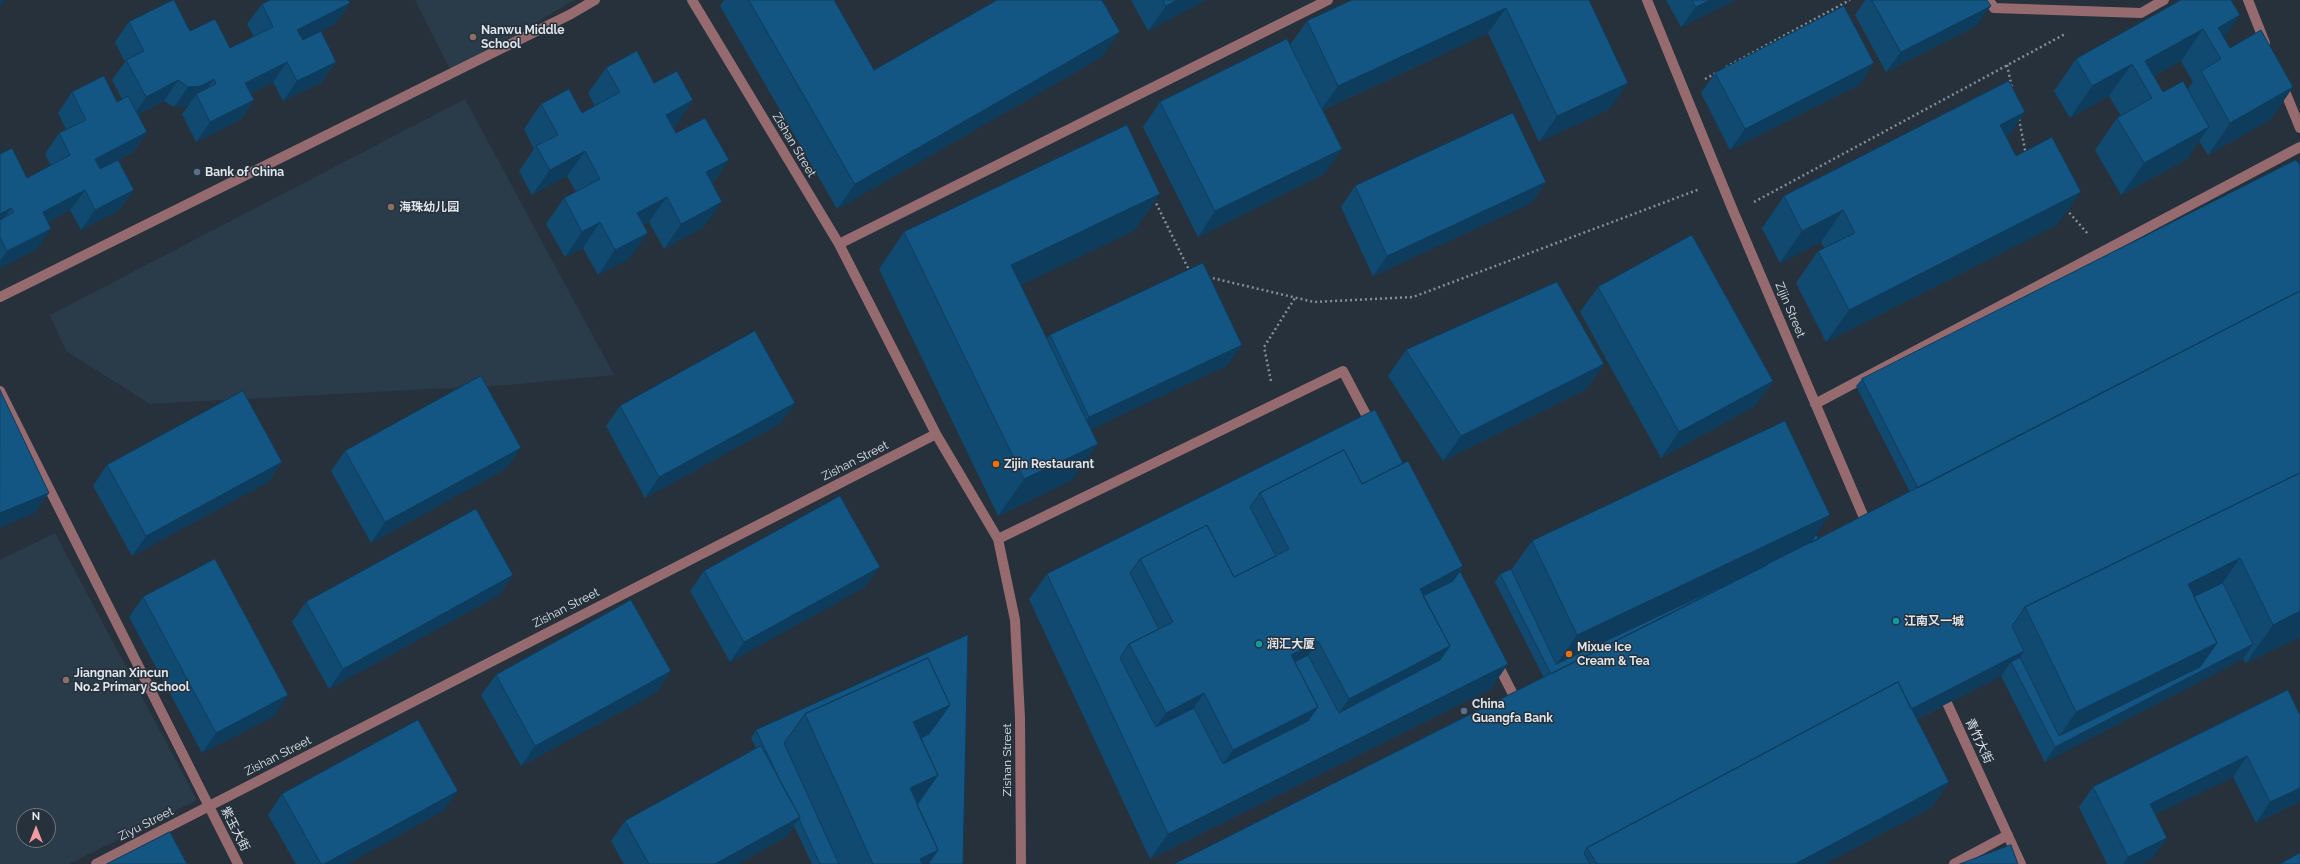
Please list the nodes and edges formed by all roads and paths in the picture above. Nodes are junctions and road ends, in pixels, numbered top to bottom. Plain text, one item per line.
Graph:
1 (595, 0) edge
2 (692, 0) edge
3 (1328, 0) edge
4 (1647, 0) edge
5 (1850, 0) edge
6 (1990, 0) edge
7 (2164, 0) edge
8 (2248, 0) edge
9 (2070, 31) dead end
10 (2268, 50) edge
11 (2007, 65) junction
12 (1725, 68) edge
13 (2277, 71) edge
14 (1718, 72) edge
15 (1684, 90) junction
16 (2014, 95) edge
17 (2018, 117) edge
18 (2300, 128) edge
19 (2300, 147) edge
20 (2028, 162) edge
21 (1721, 182) junction
22 (1152, 195) edge
23 (2061, 204) edge
24 (1734, 213) junction
25 (839, 244) junction
26 (2103, 251) junction
27 (1190, 273) edge
28 (1205, 277) edge
29 (0, 297) edge
30 (1295, 298) junction
31 (0, 391) edge
32 (1276, 404) junction
33 (1815, 404) junction
34 (936, 434) junction
35 (1376, 434) edge
36 (1871, 533) edge
37 (998, 538) junction
38 (1491, 651) edge
39 (1936, 680) edge
40 (1524, 714) edge
41 (208, 806) junction
42 (2008, 835) junction
43 (96, 864) edge
44 (238, 864) edge
45 (1021, 864) edge
46 (1954, 864) edge
47 (2021, 864) edge

1 - 29 street
2 - 25 street, Zishan Street
3 - 25 street
4 - 15 street, Zijin Street
5 - 12 path
6 - 7 street
8 - 10 street
9 - 11 path
11 - 16 path
11 - 24 path
13 - 18 street
14 - 15 path
15 - 21 street, Zijin Street
17 - 20 path
19 - 26 street
21 - 24 street, Zijin Street
21 - 30 path
22 - 27 path
23 - 26 path
24 - 33 street, Zijin Street
25 - 34 street, Zishan Street
26 - 33 street
28 - 30 path
30 - 32 path
31 - 41 street, 紫玉大街
32 - 35 street
32 - 37 street
33 - 36 street, Zijin Street
34 - 37 street, Zishan Street
34 - 41 street, Zishan Street
37 - 45 street, Zishan Street
38 - 40 street
39 - 42 street, 青竹大街
41 - 43 street, Ziyu Street
41 - 44 street, 紫玉大街
42 - 46 street
42 - 47 street, 青竹大街

